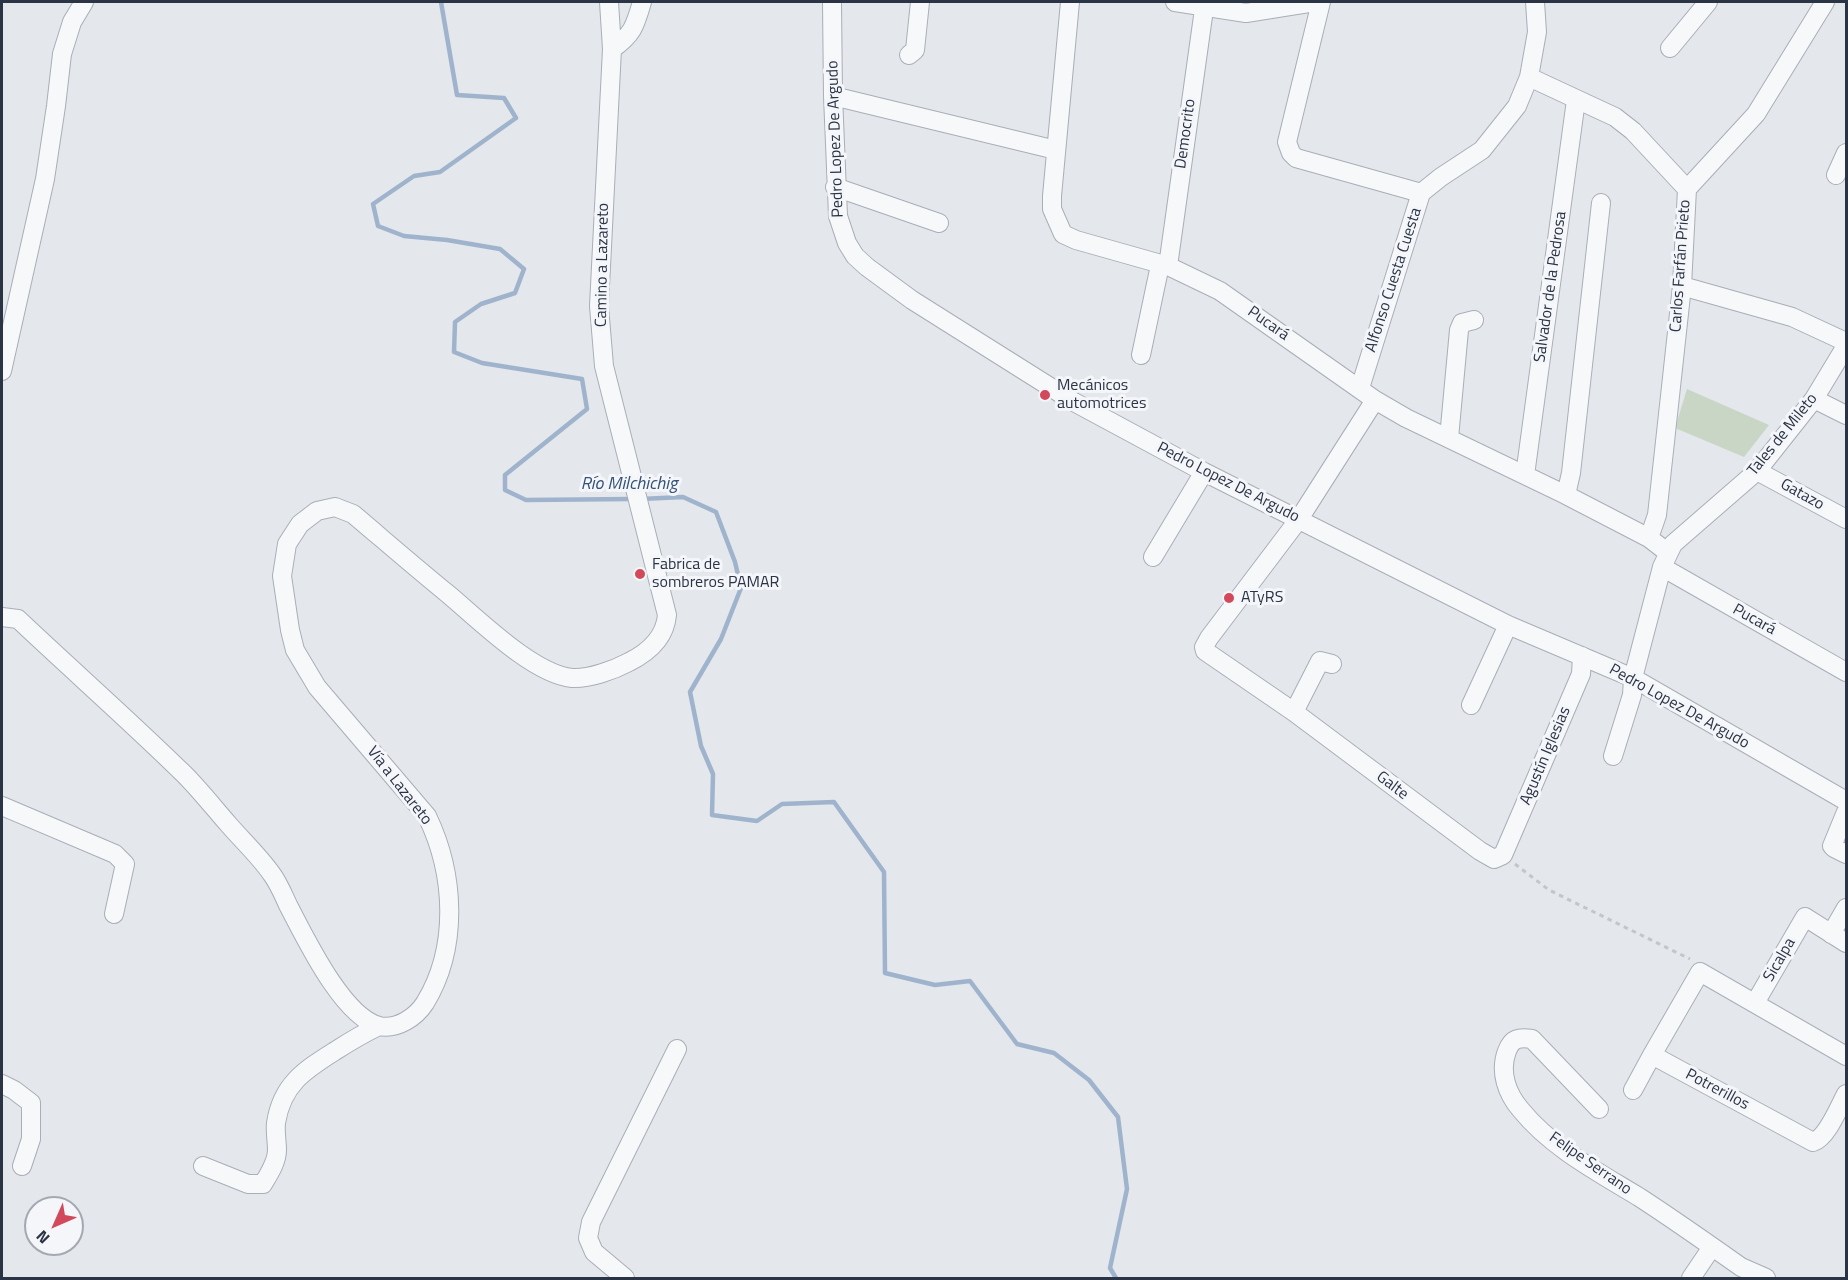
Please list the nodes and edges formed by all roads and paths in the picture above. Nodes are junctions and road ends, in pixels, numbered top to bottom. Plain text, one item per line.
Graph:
1 (84, 2) edge
2 (609, 2) edge
3 (642, 2) edge
4 (832, 2) edge
5 (920, 2) edge
6 (1070, 2) edge
7 (1174, 2) edge
8 (1315, 2) edge
9 (1321, 2) edge
10 (1535, 2) edge
11 (1708, 2) edge
12 (1825, 2) edge
13 (1204, 4) edge
14 (1670, 48) dead end
15 (612, 49) junction
16 (909, 55) dead end
17 (1529, 77) junction
18 (833, 96) junction
19 (1576, 100) junction
20 (1056, 150) junction
21 (1846, 153) edge
22 (1836, 175) dead end
23 (835, 187) junction
24 (1687, 189) junction
25 (1421, 193) junction
26 (1601, 203) dead end
27 (939, 223) dead end
28 (1164, 266) junction
29 (1682, 286) junction
30 (1474, 320) dead end
31 (1846, 344) edge
32 (1141, 355) dead end
33 (2, 371) edge
34 (1360, 388) junction
35 (1814, 399) junction
36 (1375, 400) junction
37 (1846, 415) edge
38 (1449, 438) junction
39 (1758, 471) junction
40 (1204, 472) junction
41 (1525, 475) junction
42 (1566, 495) junction
43 (1299, 519) junction
44 (1846, 519) edge
45 (643, 523) joint
46 (1649, 538) junction
47 (1153, 557) dead end
48 (1664, 560) junction
49 (2, 617) edge
50 (1508, 625) junction
51 (1582, 656) junction
52 (1332, 664) dead end
53 (1846, 672) edge
54 (1633, 678) junction
55 (1471, 705) dead end
56 (1293, 712) junction
57 (1613, 756) dead end
58 (1846, 801) edge
59 (2, 806) edge
60 (1846, 812) edge
61 (1846, 854) edge
62 (1503, 855) junction
63 (1846, 908) edge
64 (114, 914) dead end
65 (1839, 939) edge
66 (1700, 972) junction
67 (1755, 1003) junction
68 (379, 1026) junction
69 (677, 1049) dead end
70 (1652, 1055) junction
71 (1846, 1056) edge
72 (2, 1084) edge
73 (1633, 1089) dead end
74 (1846, 1094) edge
75 (1599, 1109) dead end
76 (22, 1166) dead end
77 (204, 1166) dead end
78 (1712, 1246) junction
79 (625, 1278) edge
80 (1690, 1278) edge
81 (1766, 1278) edge

1 - 33 street
2 - 15 street, Camino a Lazareto
3 - 15 street
4 - 18 street, Pedro Lopez De Argudo
5 - 16 street
6 - 20 street, Pucará
7 - 13 street
8 - 13 street
9 - 25 street
10 - 17 street, Alfonso Cuesta Cuesta
11 - 14 street
12 - 24 street, Carlos Farfán Prieto
13 - 28 street, Democrito
15 - 45 street, Camino a Lazareto
17 - 19 street
17 - 25 street, Alfonso Cuesta Cuesta
18 - 20 street
18 - 23 street, Pedro Lopez De Argudo
19 - 24 street
19 - 41 street, Salvador de la Pedrosa
20 - 28 street, Pucará
21 - 22 street
23 - 27 street
23 - 40 street, Pedro Lopez De Argudo
24 - 29 street, Carlos Farfán Prieto
25 - 34 street, Alfonso Cuesta Cuesta
26 - 42 street
28 - 32 street, Democrito
28 - 34 street, Pucará
29 - 31 street
29 - 46 street, Carlos Farfán Prieto
30 - 38 street
31 - 35 street, Tales de Mileto
34 - 36 street, Pucará
35 - 37 street
35 - 39 street, Tales de Mileto
36 - 38 street, Pucará
36 - 43 street, Galte
38 - 41 street, Pucará
39 - 44 street, Gatazo
39 - 48 street, Tales de Mileto
40 - 43 street, Pedro Lopez De Argudo
40 - 47 street
41 - 42 street, Pucará
42 - 46 street, Pucará
43 - 50 street, Pedro Lopez De Argudo
43 - 56 street, Galte
45 - 68 street, Vía a Lazareto
46 - 48 street, Pucará
48 - 53 street, Pucará
48 - 54 street
49 - 68 street
50 - 51 street, Pedro Lopez De Argudo
50 - 55 street
51 - 54 street, Pedro Lopez De Argudo
51 - 62 street, Agustín Iglesias
52 - 56 street
54 - 57 street
54 - 58 street, Pedro Lopez De Argudo
56 - 62 street, Galte
59 - 64 street
60 - 61 street
62 - 66 path
63 - 65 street
65 - 67 street, Sicalpa
66 - 67 street
66 - 70 street
67 - 71 street
68 - 77 street, Vía a Lazareto
69 - 79 street
70 - 73 street
70 - 74 street, Potrerillos
72 - 76 street
75 - 78 street, Felipe Serrano
78 - 80 street
78 - 81 street, Felipe Serrano

